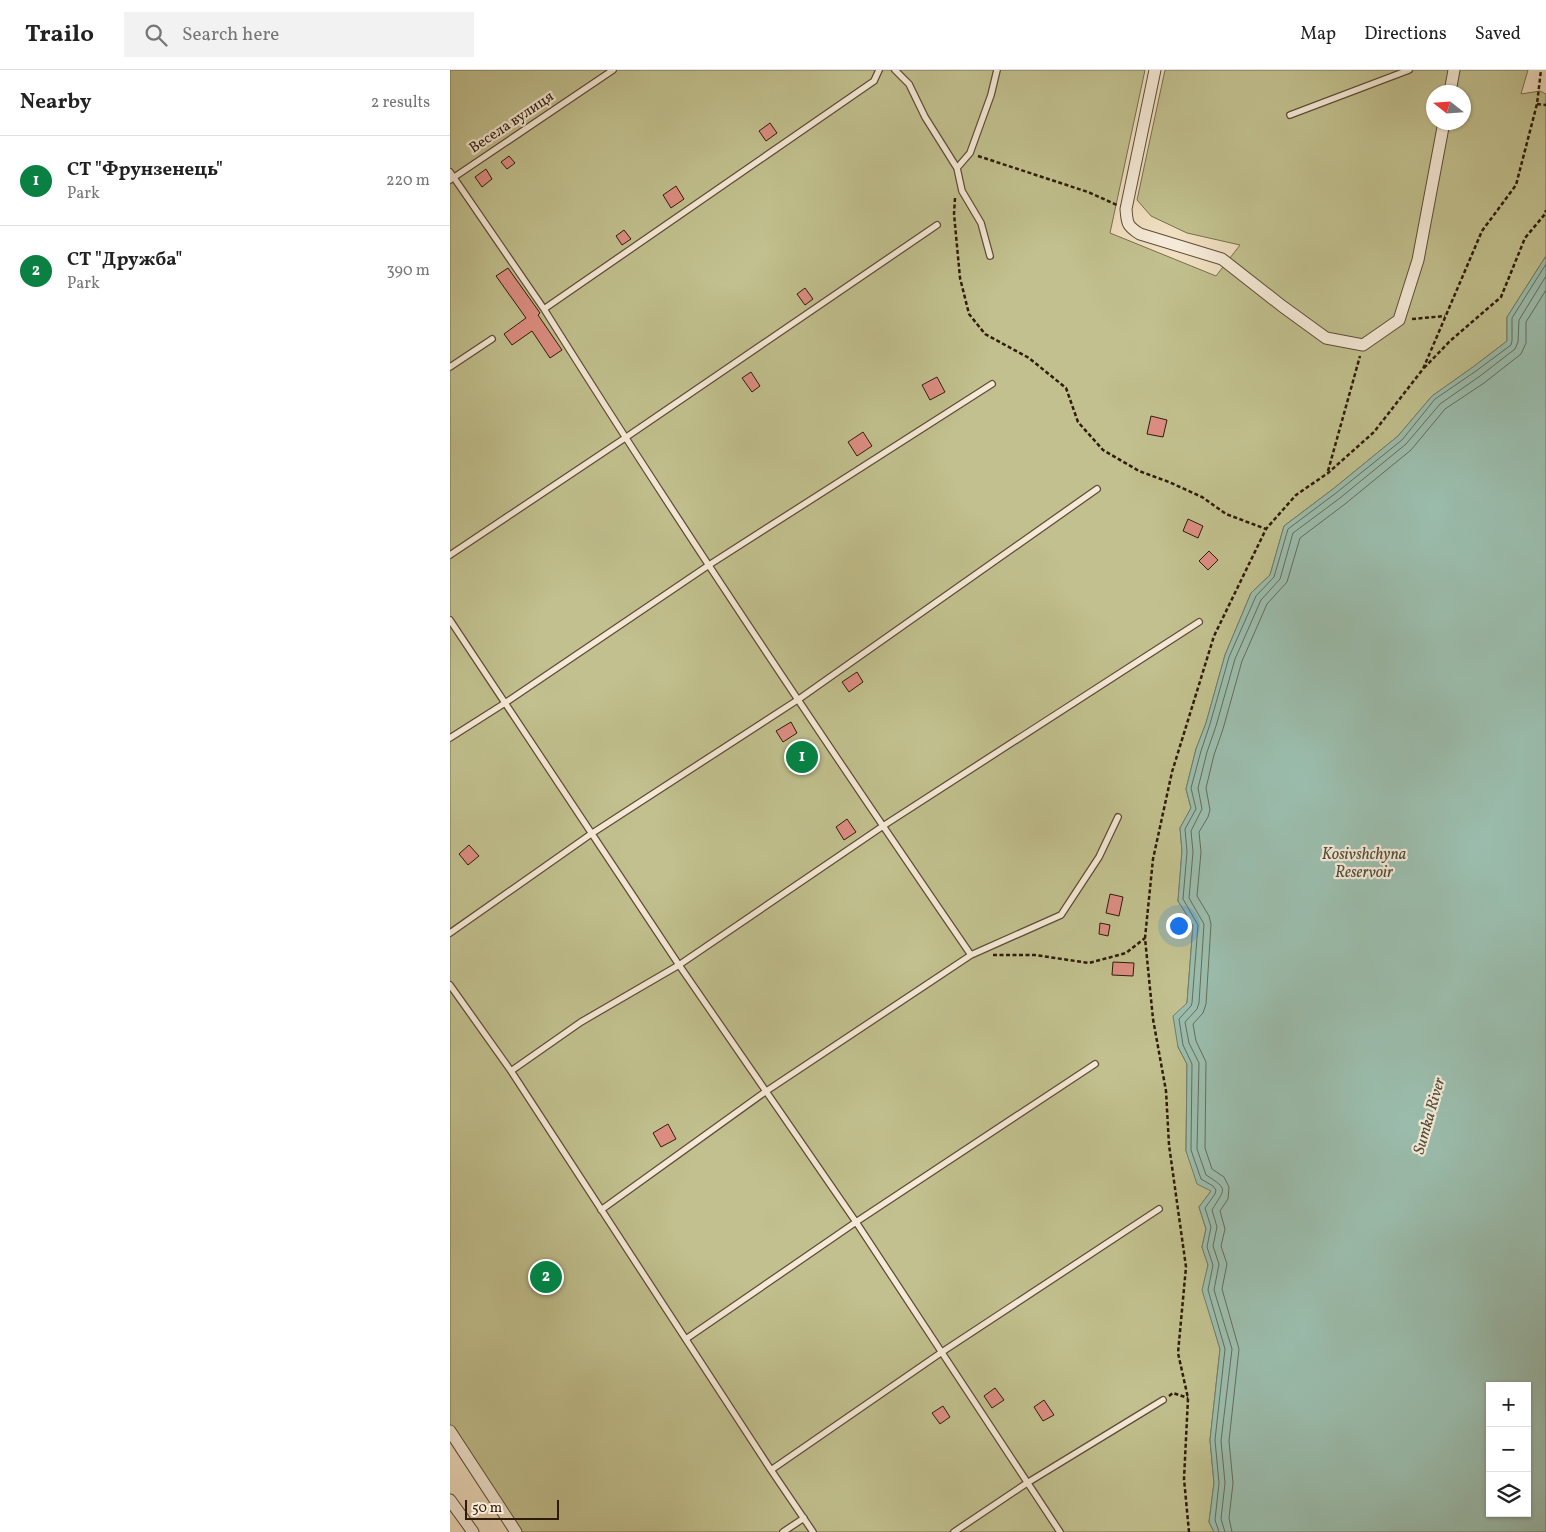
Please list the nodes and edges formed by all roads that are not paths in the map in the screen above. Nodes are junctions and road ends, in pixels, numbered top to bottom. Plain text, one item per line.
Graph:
1 (613, 70) edge
2 (879, 70) edge
3 (895, 70) edge
4 (997, 70) edge
5 (1155, 70) edge
6 (1409, 70) edge
7 (1454, 70) edge
8 (1451, 85) edge
9 (1290, 115) dead end
10 (1442, 130) edge
11 (957, 168) junction
12 (451, 176) edge
13 (937, 225) dead end
14 (990, 256) dead end
15 (544, 309) junction
16 (492, 339) dead end
17 (450, 367) edge
18 (992, 384) dead end
19 (625, 438) junction
20 (1097, 489) dead end
21 (450, 555) edge
22 (708, 565) junction
23 (450, 620) edge
24 (1199, 622) dead end
25 (798, 699) junction
26 (505, 702) junction
27 (450, 738) edge
28 (1118, 817) dead end
29 (883, 826) junction
30 (591, 834) junction
31 (450, 933) edge
32 (971, 955) junction
33 (679, 965) junction
34 (450, 984) edge
35 (1095, 1064) dead end
36 (511, 1071) junction
37 (765, 1092) junction
38 (1158, 1209) dead end
39 (601, 1210) junction
40 (856, 1222) junction
41 (686, 1340) junction
42 (942, 1352) junction
43 (1163, 1400) road end
44 (450, 1431) edge
45 (771, 1470) junction
46 (1027, 1482) junction
47 (450, 1500) edge
48 (804, 1518) junction
49 (473, 1532) edge
50 (516, 1532) edge
51 (783, 1532) edge
52 (813, 1532) edge
53 (954, 1532) edge
54 (1060, 1532) edge

1 - 12 lane, Весела вулиця
2 - 15 lane
3 - 11 lane
4 - 11 lane
5 - 10 street
6 - 9 lane
7 - 8 street
11 - 14 lane
12 - 15 lane
13 - 19 lane
15 - 19 lane
16 - 17 lane
18 - 22 lane
19 - 21 lane
19 - 22 lane
20 - 25 lane
22 - 25 lane
22 - 26 lane
23 - 26 lane
24 - 29 lane
25 - 29 lane
25 - 30 lane
26 - 27 lane
26 - 30 lane
28 - 32 lane
29 - 32 lane
29 - 33 lane
30 - 31 lane
30 - 33 lane
32 - 37 lane
33 - 36 lane
33 - 37 lane
34 - 36 lane
35 - 40 lane
36 - 39 lane
37 - 39 lane
37 - 40 lane
38 - 42 lane
39 - 41 lane
40 - 41 lane
40 - 42 lane
41 - 45 lane
42 - 45 lane
42 - 46 lane
43 - 46 lane
44 - 50 street
45 - 48 lane
46 - 53 lane
46 - 54 lane
47 - 49 street
48 - 51 lane
48 - 52 lane

